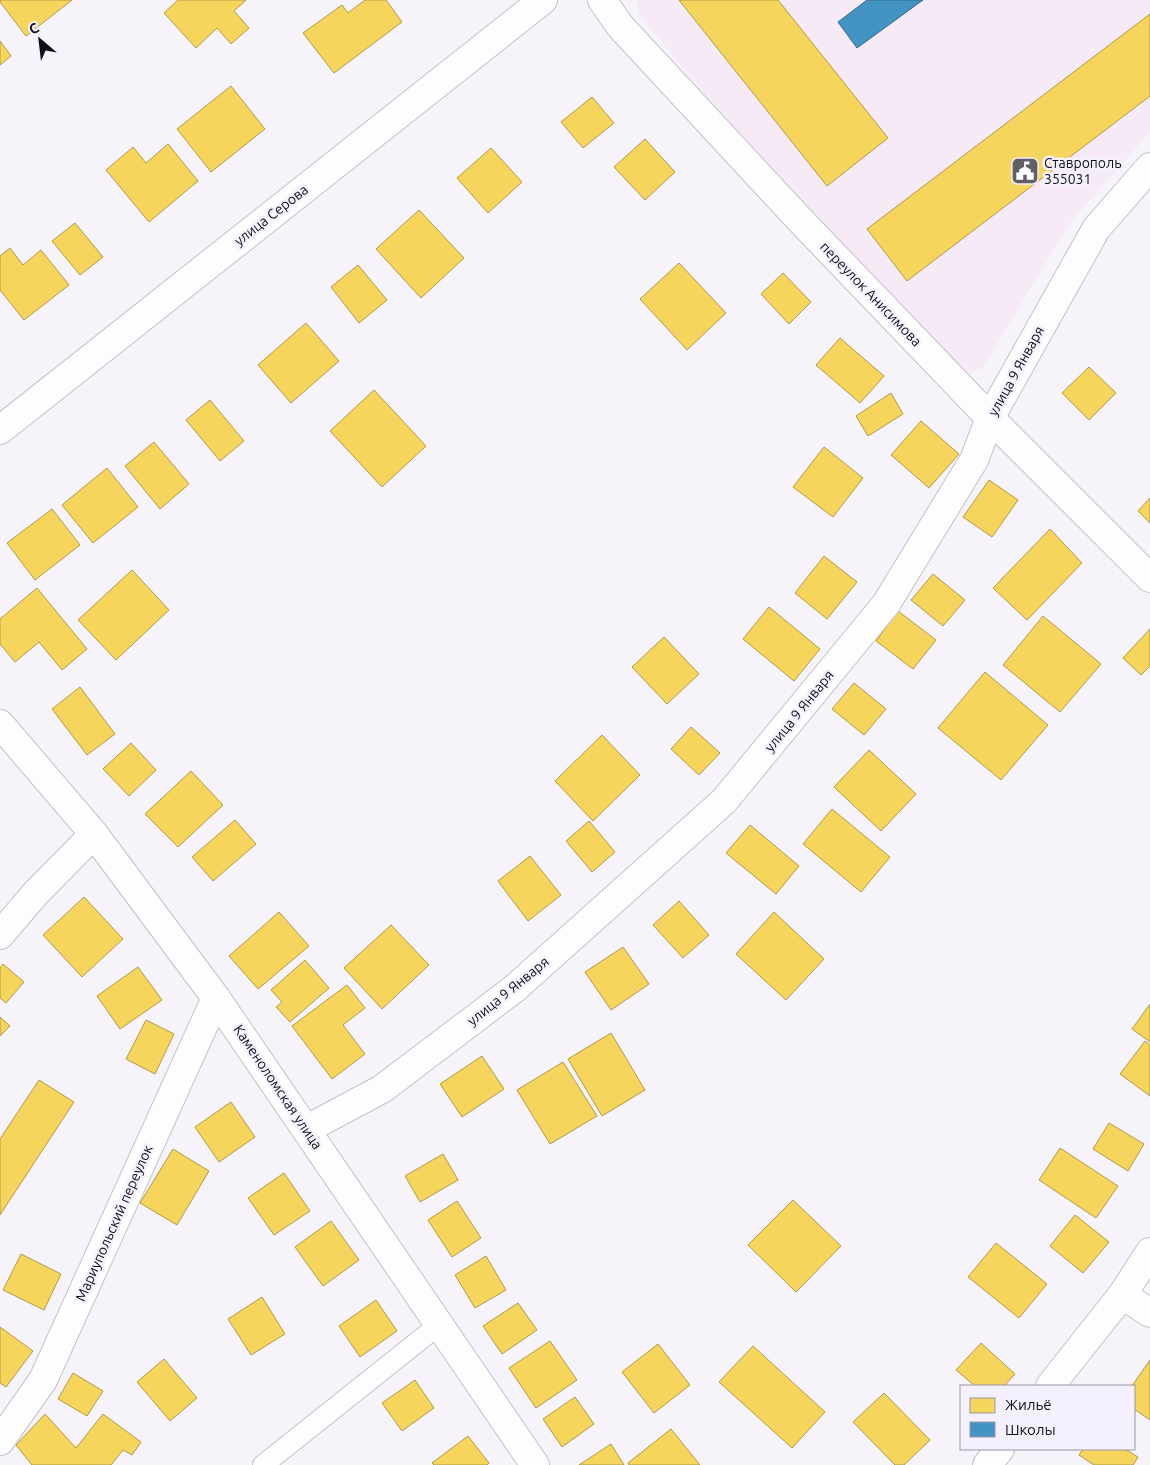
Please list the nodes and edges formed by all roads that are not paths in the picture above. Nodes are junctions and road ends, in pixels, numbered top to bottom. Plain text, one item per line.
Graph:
1 (542, 0) edge
2 (602, 0) edge
3 (1150, 167) edge
4 (990, 418) junction
5 (0, 430) edge
6 (1150, 578) edge
7 (0, 724) edge
8 (94, 834) junction
9 (0, 935) edge
10 (216, 998) junction
11 (307, 1129) junction
12 (1150, 1252) edge
13 (1122, 1295) junction
14 (1150, 1312) edge
15 (440, 1324) junction
16 (1051, 1385) edge
17 (0, 1441) edge
18 (999, 1450) edge
19 (262, 1465) edge
20 (535, 1465) edge
21 (987, 1465) edge

1 - 5 street, улица Серова
2 - 4 street, переулок Анисимова
3 - 4 street, улица 9 Января
4 - 6 street, переулок Анисимова
4 - 11 street, улица 9 Января
7 - 8 street, Каменоломская улица
8 - 9 street
8 - 10 street, Каменоломская улица
10 - 11 street, Каменоломская улица
10 - 17 street, Мариупольский переулок
11 - 15 street, Каменоломская улица
12 - 13 street
13 - 14 street
13 - 16 street
15 - 19 lane
15 - 20 street, Каменоломская улица
18 - 21 street

